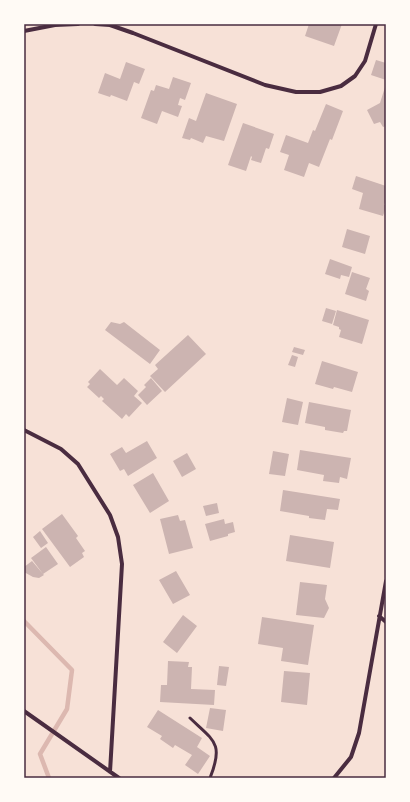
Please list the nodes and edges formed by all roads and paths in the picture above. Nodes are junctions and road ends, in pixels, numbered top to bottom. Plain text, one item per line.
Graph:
1 (78, 24) edge
2 (94, 24) edge
3 (376, 24) edge
4 (24, 31) edge
5 (24, 430) edge
6 (386, 581) edge
7 (379, 616) junction
8 (386, 622) edge
9 (24, 711) edge
10 (190, 718) dead end
11 (110, 772) junction
12 (119, 778) edge
13 (210, 778) edge
14 (334, 778) edge

1 - 4 street
2 - 3 street
5 - 11 street
6 - 7 street
7 - 8 street
7 - 14 street
9 - 11 street
10 - 13 lane
11 - 12 street

